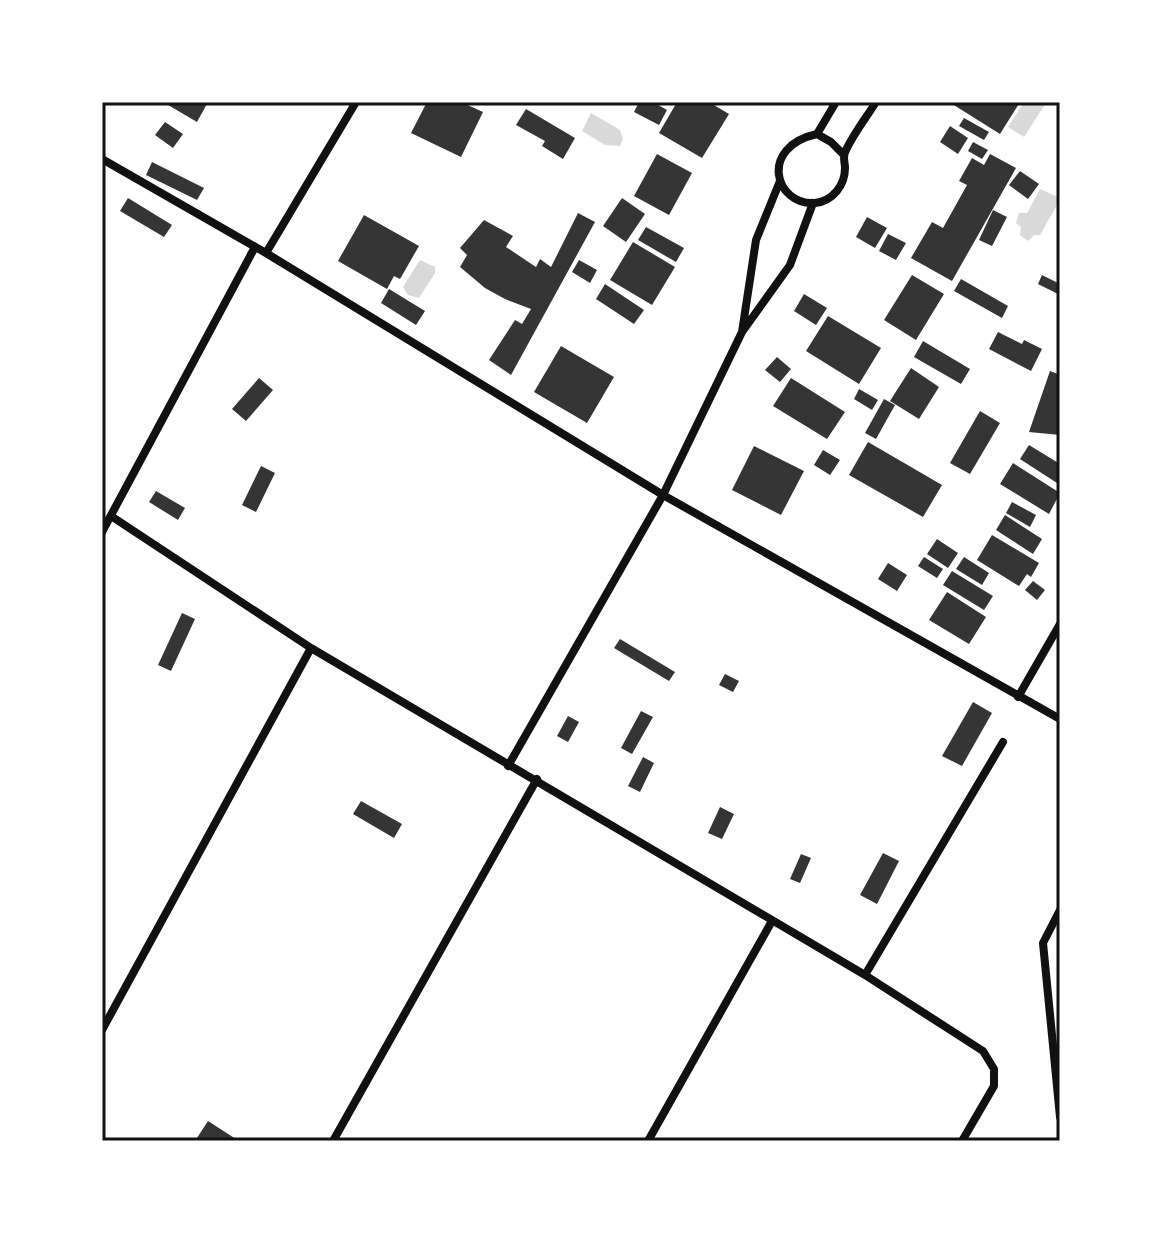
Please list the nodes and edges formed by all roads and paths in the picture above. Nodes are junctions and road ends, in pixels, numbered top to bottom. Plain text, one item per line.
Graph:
1 (356, 102) edge
2 (836, 102) edge
3 (876, 102) edge
4 (817, 134) junction
5 (843, 154) junction
6 (102, 159) edge
7 (780, 181) junction
8 (813, 203) junction
9 (255, 247) junction
10 (266, 253) junction
11 (742, 332) junction
12 (663, 495) junction
13 (111, 516) junction
14 (102, 532) edge
15 (1060, 624) edge
16 (311, 648) junction
17 (1018, 697) junction
18 (1060, 719) edge
19 (1003, 742) dead end
20 (508, 766) junction
21 (537, 779) junction
22 (1060, 910) edge
23 (772, 921) junction
24 (865, 975) junction
25 (102, 1030) edge
26 (1060, 1117) edge
27 (333, 1141) edge
28 (648, 1141) edge
29 (962, 1141) edge

1 - 10 street
2 - 4 street
3 - 5 street
4 - 5 street
4 - 7 street
5 - 8 street
6 - 9 street
7 - 8 street
7 - 11 street
8 - 11 street
9 - 10 street
9 - 13 street
10 - 12 street
11 - 12 street
12 - 17 street
12 - 20 street
13 - 14 street
13 - 16 street
15 - 17 street
16 - 20 street
16 - 25 street
17 - 18 street
19 - 24 street
20 - 21 street
21 - 23 street
21 - 27 street
22 - 26 street
23 - 24 street
23 - 28 street
24 - 29 street

